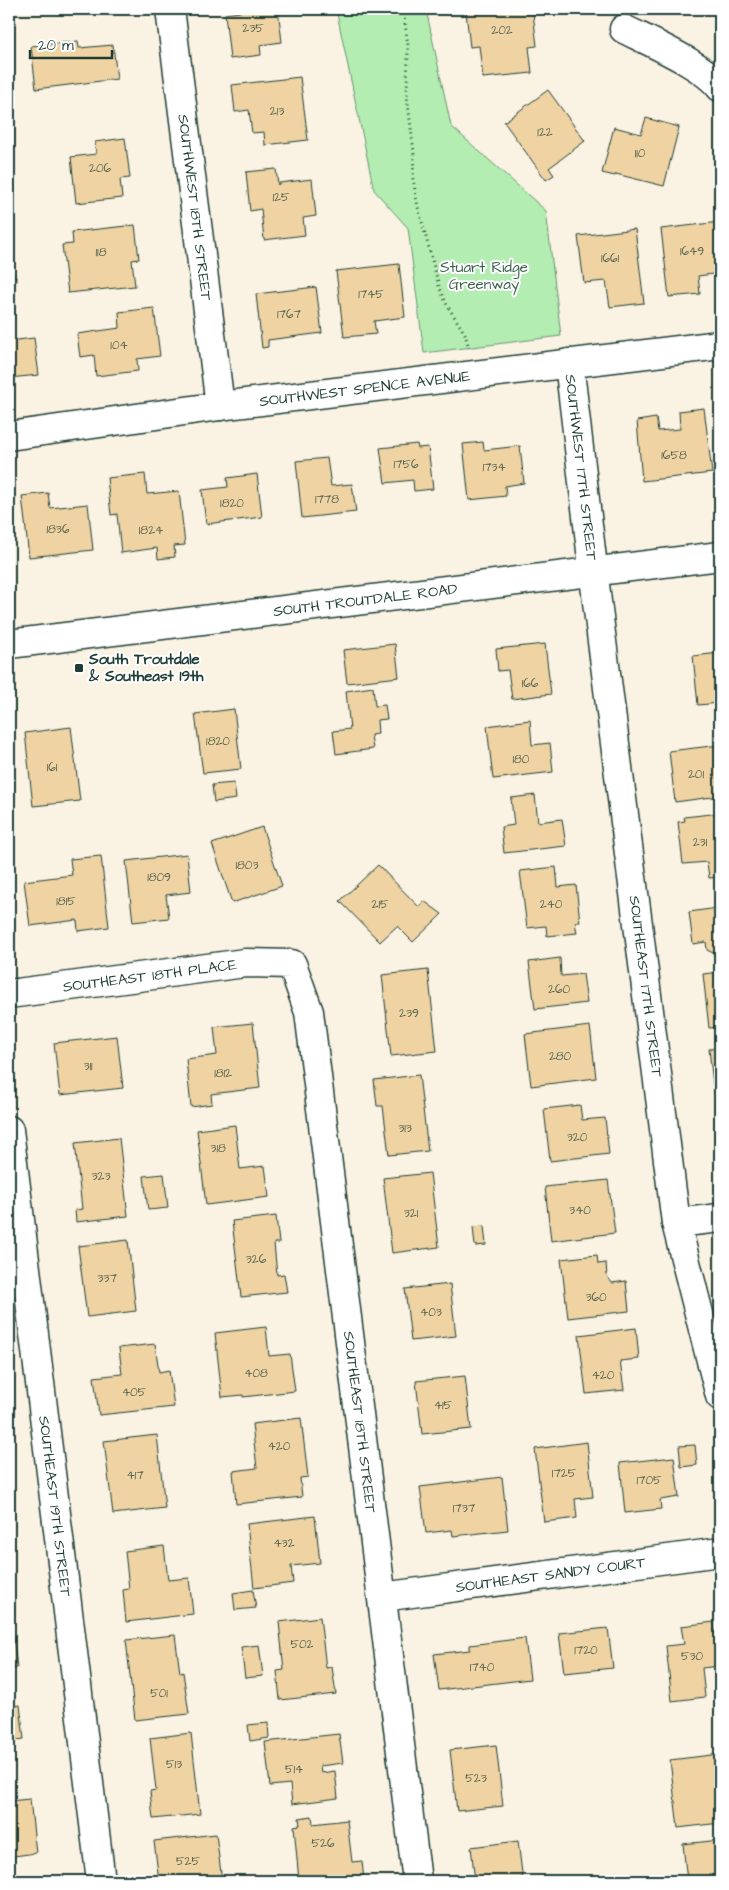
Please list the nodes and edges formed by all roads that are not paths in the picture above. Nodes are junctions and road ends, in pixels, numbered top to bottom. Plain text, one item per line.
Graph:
1 (170, 9) edge
2 (624, 29) dead end
3 (720, 87) edge
4 (720, 345) edge
5 (569, 363) junction
6 (220, 406) junction
7 (9, 436) edge
8 (720, 556) edge
9 (593, 571) junction
10 (9, 644) edge
11 (292, 964) joint
12 (9, 994) edge
13 (9, 1130) edge
14 (720, 1218) edge
15 (676, 1223) junction
16 (720, 1396) edge
17 (720, 1552) edge
18 (382, 1597) junction
19 (101, 1881) edge
20 (417, 1881) edge

1 - 6 street, SOUTHWEST 18TH STREET
2 - 3 street
4 - 5 street, SOUTHWEST SPENCE AVENUE
5 - 6 street, SOUTHWEST SPENCE AVENUE
5 - 9 street, SOUTHWEST 17TH STREET
6 - 7 street, SOUTHWEST SPENCE AVENUE
8 - 9 street, SOUTH TROUTDALE ROAD
9 - 10 street, SOUTH TROUTDALE ROAD
9 - 15 street, SOUTHEAST 17TH STREET
11 - 12 street, SOUTHEAST 18TH PLACE
11 - 18 street, SOUTHEAST 18TH STREET
13 - 19 street, SOUTHEAST 19TH STREET
14 - 15 street
15 - 16 street, SOUTHEAST 17TH STREET
17 - 18 street, SOUTHEAST SANDY COURT
18 - 20 street, SOUTHEAST 18TH STREET

